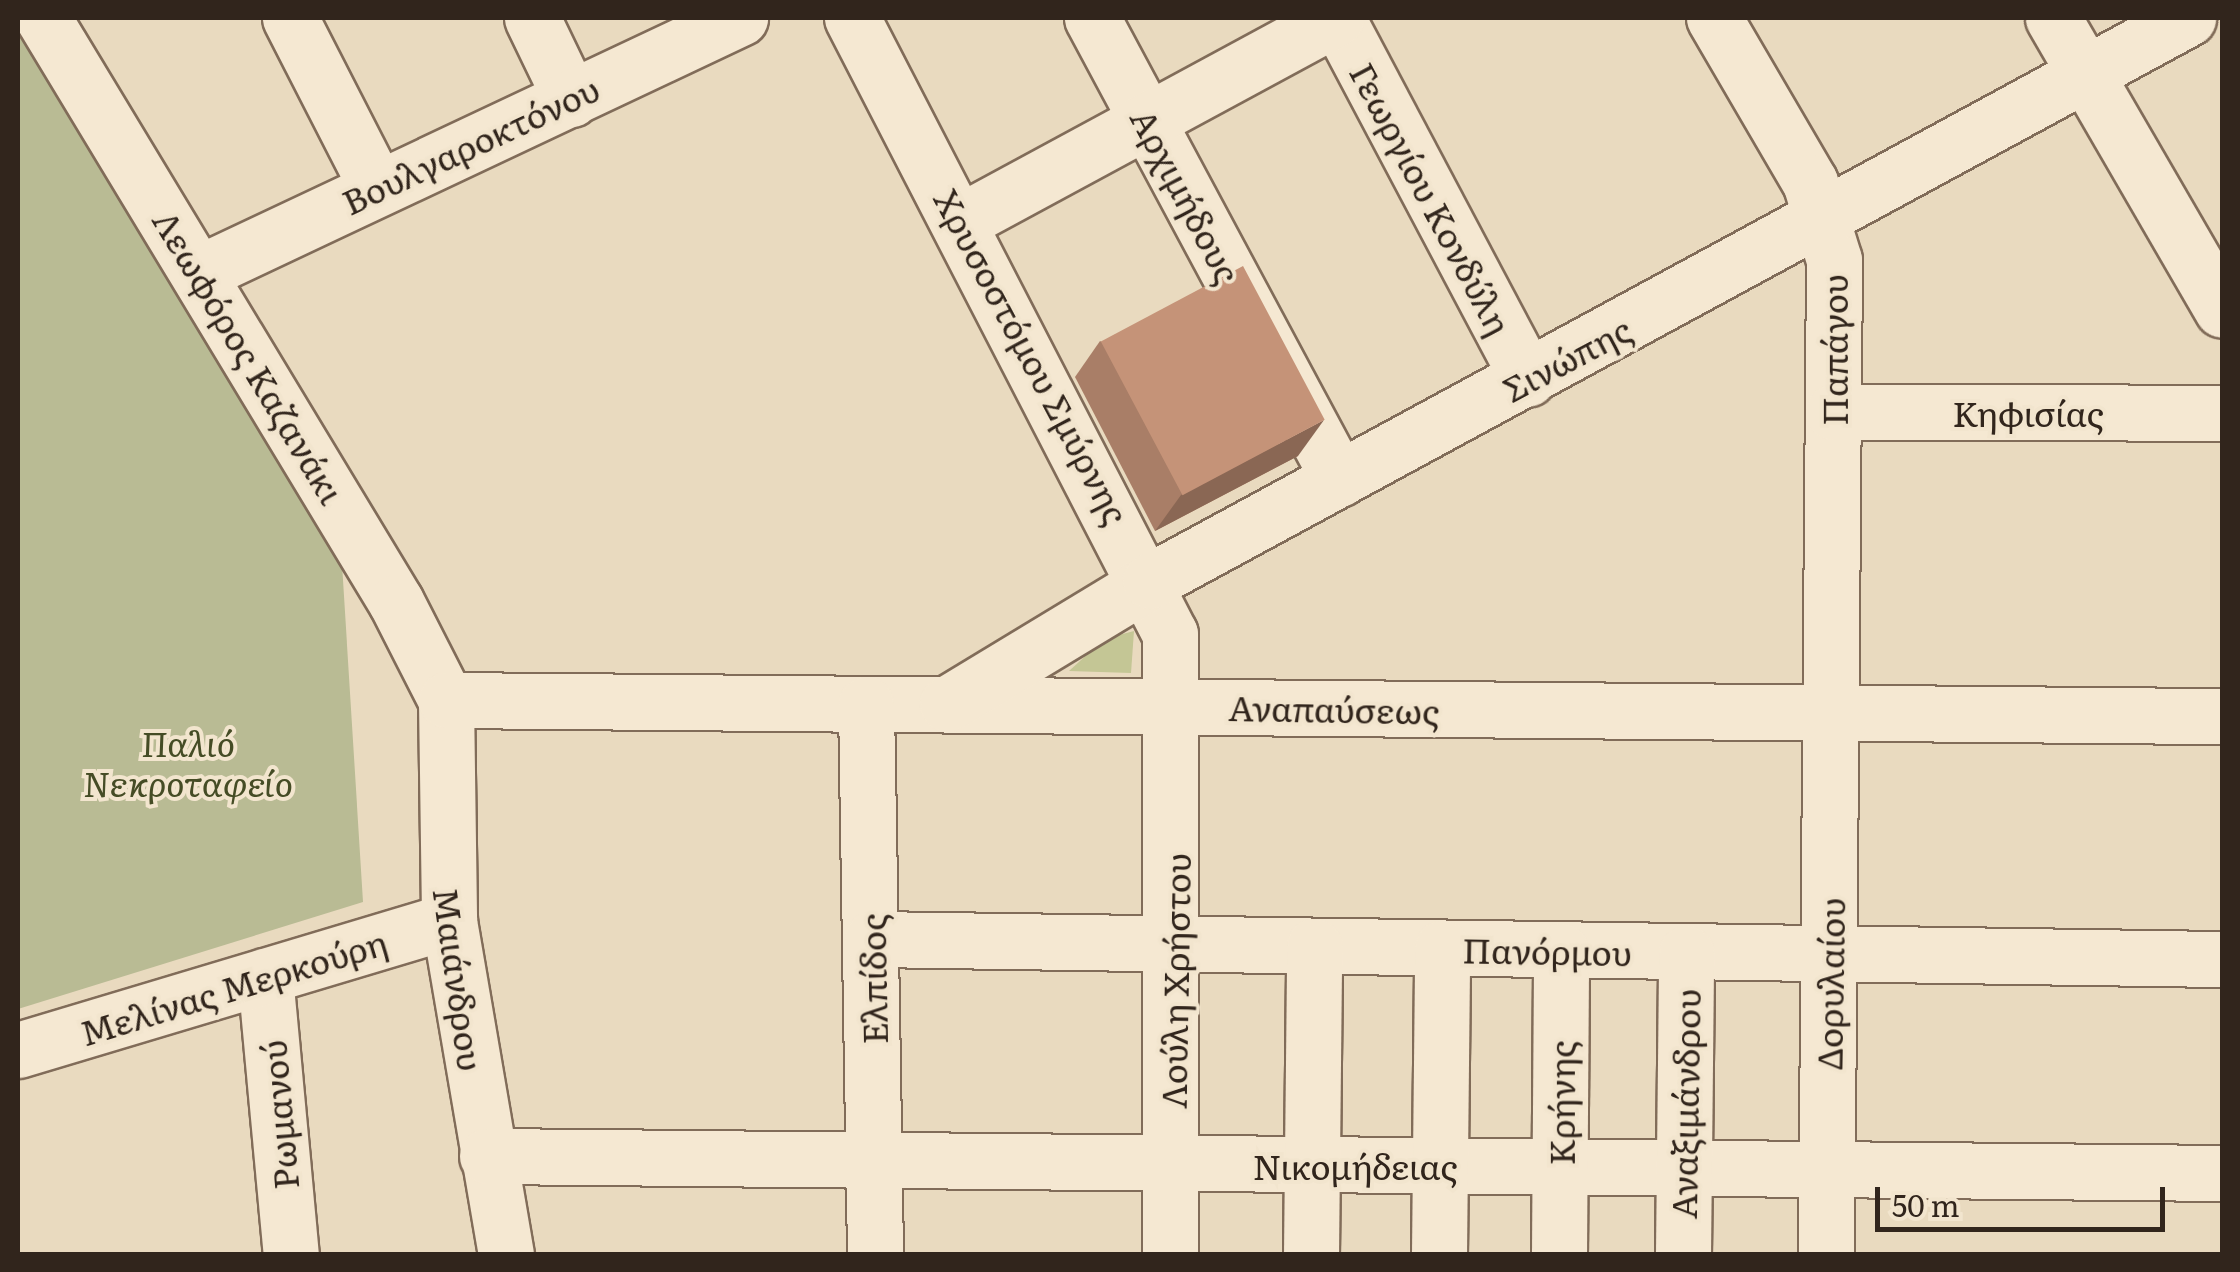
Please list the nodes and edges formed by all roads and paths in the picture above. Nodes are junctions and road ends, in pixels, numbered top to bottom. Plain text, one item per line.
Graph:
1 (42, 18) edge
2 (290, 18) edge
3 (532, 18) edge
4 (852, 18) edge
5 (1092, 18) edge
6 (1336, 18) edge
7 (1376, 18) edge
8 (1714, 18) edge
9 (2053, 18) edge
10 (2188, 18) edge
11 (724, 21) edge
12 (2085, 74) junction
13 (572, 99) junction
14 (1147, 120) junction
15 (376, 186) junction
16 (963, 220) junction
17 (1826, 220) junction
18 (202, 272) junction
19 (2222, 309) edge
20 (1545, 370) junction
21 (1833, 412) junction
22 (2222, 413) edge
23 (1339, 479) junction
24 (1150, 581) junction
25 (446, 700) junction
26 (866, 704) junction
27 (946, 704) junction
28 (1174, 707) junction
29 (1832, 712) junction
30 (2222, 716) edge
31 (449, 921) junction
32 (872, 939) junction
33 (1176, 942) junction
34 (1314, 946) junction
35 (1442, 948) junction
36 (1561, 951) junction
37 (1686, 953) junction
38 (1829, 956) junction
39 (2222, 959) edge
40 (266, 976) junction
41 (18, 1050) edge
42 (488, 1156) junction
43 (874, 1162) junction
44 (1171, 1165) junction
45 (1312, 1165) junction
46 (1440, 1166) junction
47 (1560, 1166) junction
48 (1684, 1166) junction
49 (1827, 1167) junction
50 (2222, 1173) edge
51 (291, 1254) edge
52 (506, 1254) edge
53 (875, 1254) edge
54 (1170, 1254) edge
55 (1311, 1254) edge
56 (1439, 1254) edge
57 (1560, 1254) edge
58 (1683, 1254) edge
59 (1826, 1254) edge

1 - 18 street, Λεωφόρος Καζανάκι
2 - 15 street
3 - 13 street
4 - 16 street, Χρυσοστόμου Σμύρνης
5 - 14 street, Αρχιμήδους
6 - 14 street
6 - 20 street, Γεωργίου Κονδύλη
7 - 20 street, Γεωργίου Κονδύλη
8 - 17 street, Παπάγου
9 - 12 street
10 - 12 street, Σινώπης
11 - 13 street, Βουλγαροκτόνου
12 - 17 street, Σινώπης
12 - 19 street
13 - 15 street, Βουλγαροκτόνου
14 - 16 street
14 - 23 street, Αρχιμήδους
15 - 18 street, Βουλγαροκτόνου
16 - 24 street, Χρυσοστόμου Σμύρνης
17 - 20 street, Σινώπης
17 - 21 street, Παπάγου
18 - 25 street, Λεωφόρος Καζανάκι
20 - 23 street, Σινώπης
21 - 22 street, Κηφισίας
21 - 29 street, Παπάγου
23 - 24 street, Σινώπης
24 - 27 street, Σινώπης
24 - 28 street, Χρυσοστόμου Σμύρνης
25 - 26 street, Αναπαύσεως
25 - 31 street, Μαιάνδρου
26 - 27 street, Αναπαύσεως
26 - 32 street, Ελπίδος
27 - 28 street, Αναπαύσεως
28 - 29 street, Αναπαύσεως
28 - 33 street, Λούλη Χρήστου
29 - 30 street, Αναπαύσεως
29 - 38 street, Δορυλαίου
31 - 40 street, Μελίνας Μερκούρη
31 - 42 street, Μαιάνδρου
32 - 33 street, Πανόρμου
32 - 43 street, Ελπίδος
33 - 34 street, Πανόρμου
33 - 44 street, Λούλη Χρήστου
34 - 35 street, Πανόρμου
34 - 45 street
35 - 36 street, Πανόρμου
35 - 46 street
36 - 37 street, Πανόρμου
36 - 47 street, Κρήνης
37 - 38 street, Πανόρμου
37 - 48 street, Αναξιμάνδρου
38 - 39 street, Πανόρμου
38 - 49 street, Δορυλαίου
40 - 41 street, Μελίνας Μερκούρη
40 - 51 street, Ρωμανού
42 - 43 street, Νικομήδειας
42 - 52 street, Μαιάνδρου
43 - 44 street, Νικομήδειας
43 - 53 street, Ελπίδος
44 - 45 street, Νικομήδειας
44 - 54 street, Λούλη Χρήστου
45 - 46 street, Νικομήδειας
45 - 55 street
46 - 47 street, Νικομήδειας
46 - 56 street
47 - 48 street, Νικομήδειας
47 - 57 street, Κρήνης
48 - 49 street, Νικομήδειας
48 - 58 street, Αναξιμάνδρου
49 - 50 street, Νικομήδειας
49 - 59 street, Δορυλαίου

